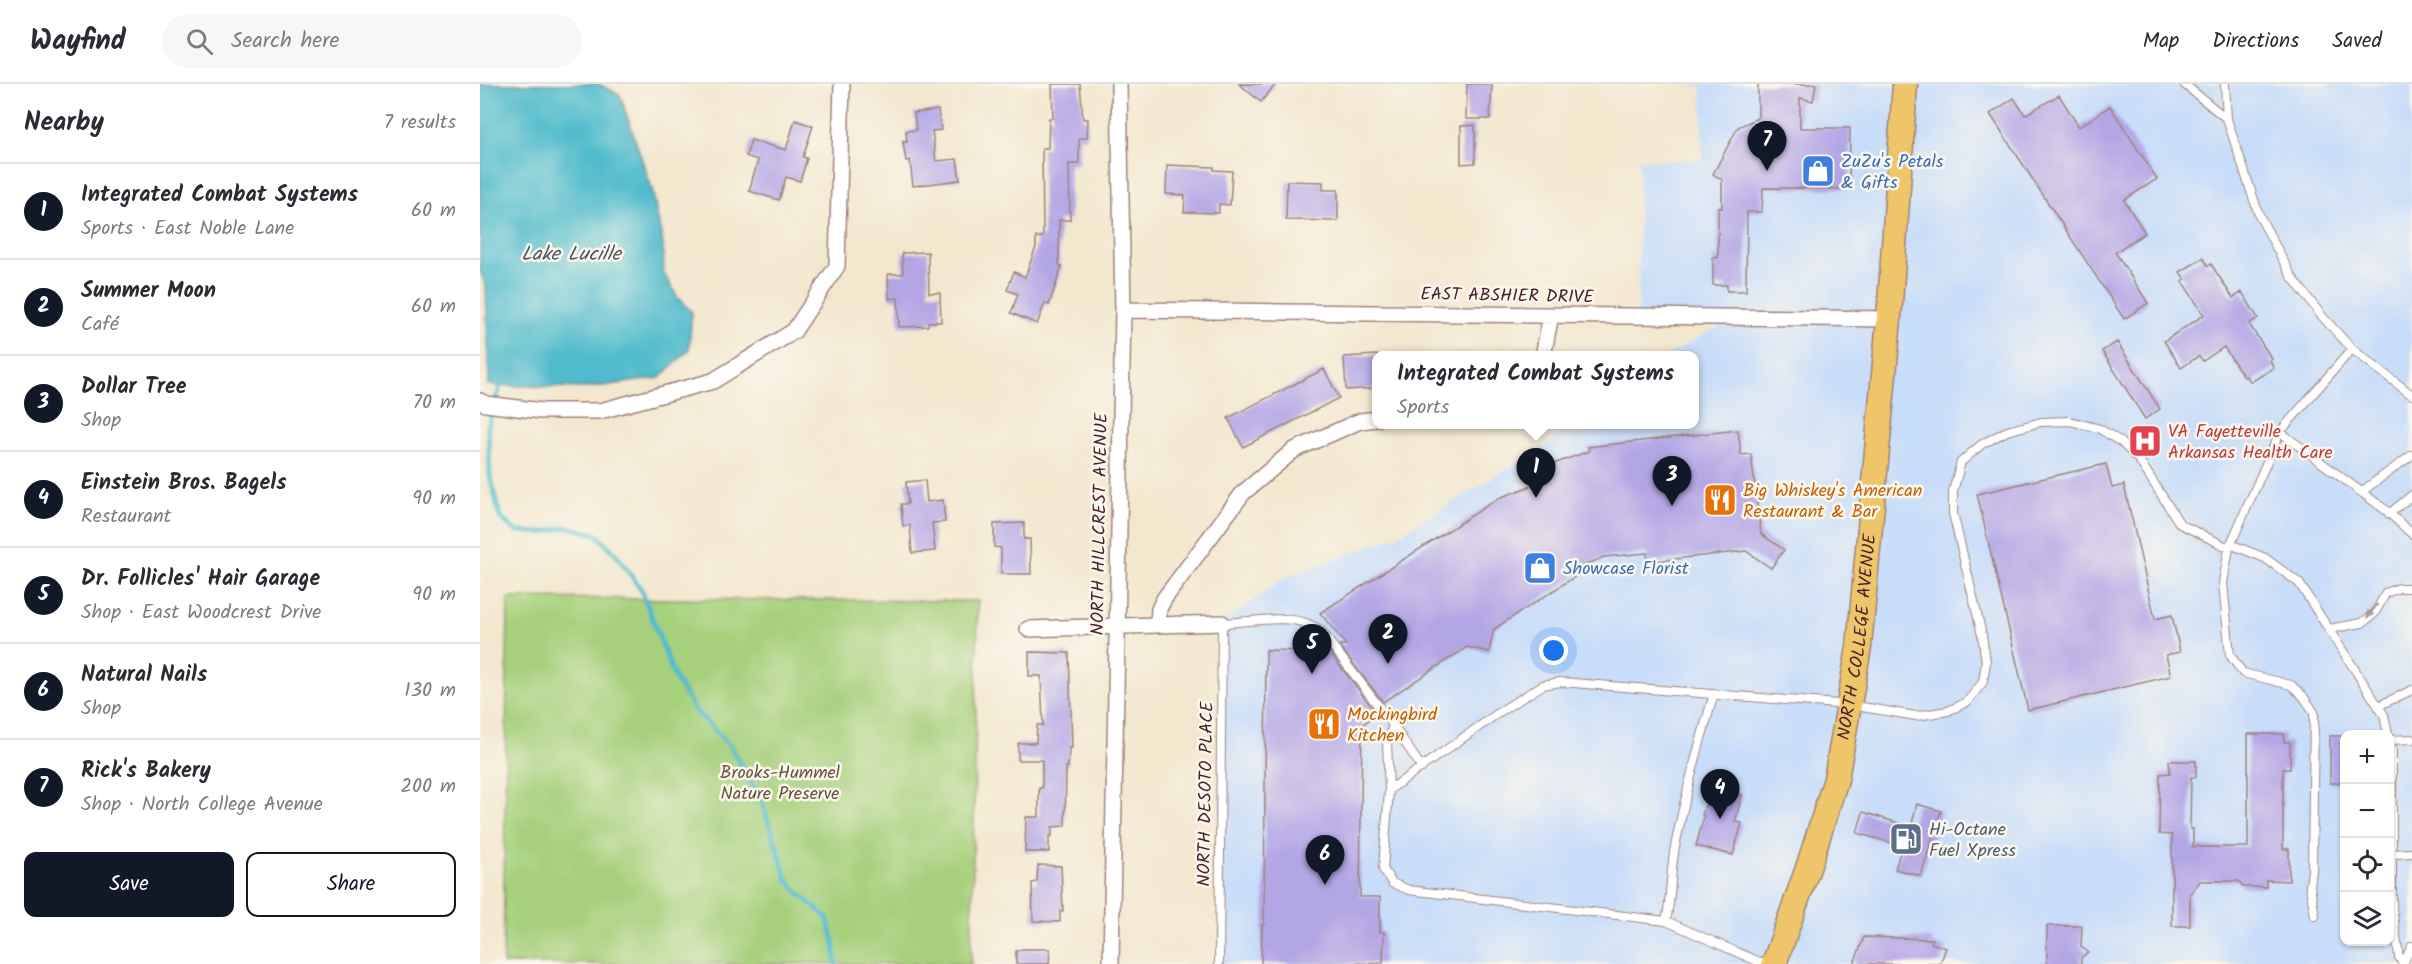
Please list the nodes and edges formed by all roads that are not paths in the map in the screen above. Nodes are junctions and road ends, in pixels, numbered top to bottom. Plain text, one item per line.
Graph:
1 (842, 84) edge
2 (1119, 84) edge
3 (1905, 84) edge
4 (2184, 84) edge
5 (2225, 84) edge
6 (2227, 119) junction
7 (1123, 310) junction
8 (1551, 315) junction
9 (1889, 319) junction
10 (2352, 350) junction
11 (1544, 351) edge
12 (2412, 395) edge
13 (483, 402) edge
14 (1372, 420) edge
15 (2280, 432) junction
16 (2412, 455) edge
17 (2361, 492) junction
18 (2412, 495) edge
19 (2389, 514) junction
20 (2412, 534) edge
21 (2230, 546) junction
22 (2412, 588) edge
23 (1222, 623) junction
24 (1158, 625) junction
25 (1116, 626) junction
26 (1028, 628) dead end
27 (2329, 629) junction
28 (2412, 690) edge
29 (1714, 694) junction
30 (1850, 705) junction
31 (2378, 706) junction
32 (1393, 725) junction
33 (2387, 730) edge
34 (2394, 738) edge
35 (2412, 739) edge
36 (1422, 768) junction
37 (2392, 784) edge
38 (1389, 790) junction
39 (2393, 838) edge
40 (2412, 853) edge
41 (2394, 854) edge
42 (2392, 892) edge
43 (2315, 916) dead end
44 (1666, 921) junction
45 (2412, 946) edge
46 (1111, 964) edge
47 (1219, 964) edge
48 (1764, 964) edge
49 (1774, 964) edge

1 - 13 street
2 - 7 street, NORTH HILLCREST AVENUE
3 - 9 main road, NORTH COLLEGE AVENUE
4 - 6 lane
5 - 6 lane
6 - 10 lane
7 - 8 street, EAST ABSHIER DRIVE
7 - 25 street, NORTH HILLCREST AVENUE
8 - 9 street, EAST ABSHIER DRIVE
8 - 11 street
9 - 30 main road, NORTH COLLEGE AVENUE
10 - 12 lane
10 - 15 lane
14 - 24 street
15 - 17 lane
15 - 21 lane
16 - 17 lane
17 - 19 lane
18 - 19 lane
19 - 20 lane
21 - 27 lane
21 - 30 lane
21 - 43 lane
22 -> 27 lane
23 - 24 street
23 - 32 lane
23 - 47 lane, NORTH DESOTO PLACE
24 - 25 street
25 - 26 street
25 - 46 street, NORTH HILLCREST AVENUE
27 - 31 lane
28 - 31 lane
29 - 30 lane
29 - 36 lane
29 - 44 lane
30 - 49 main road, NORTH COLLEGE AVENUE
31 - 33 lane
32 - 36 lane
32 - 38 lane
34 - 35 lane
36 - 38 lane
37 - 39 lane
38 - 44 lane
40 - 41 lane
42 - 45 lane
44 - 48 lane

